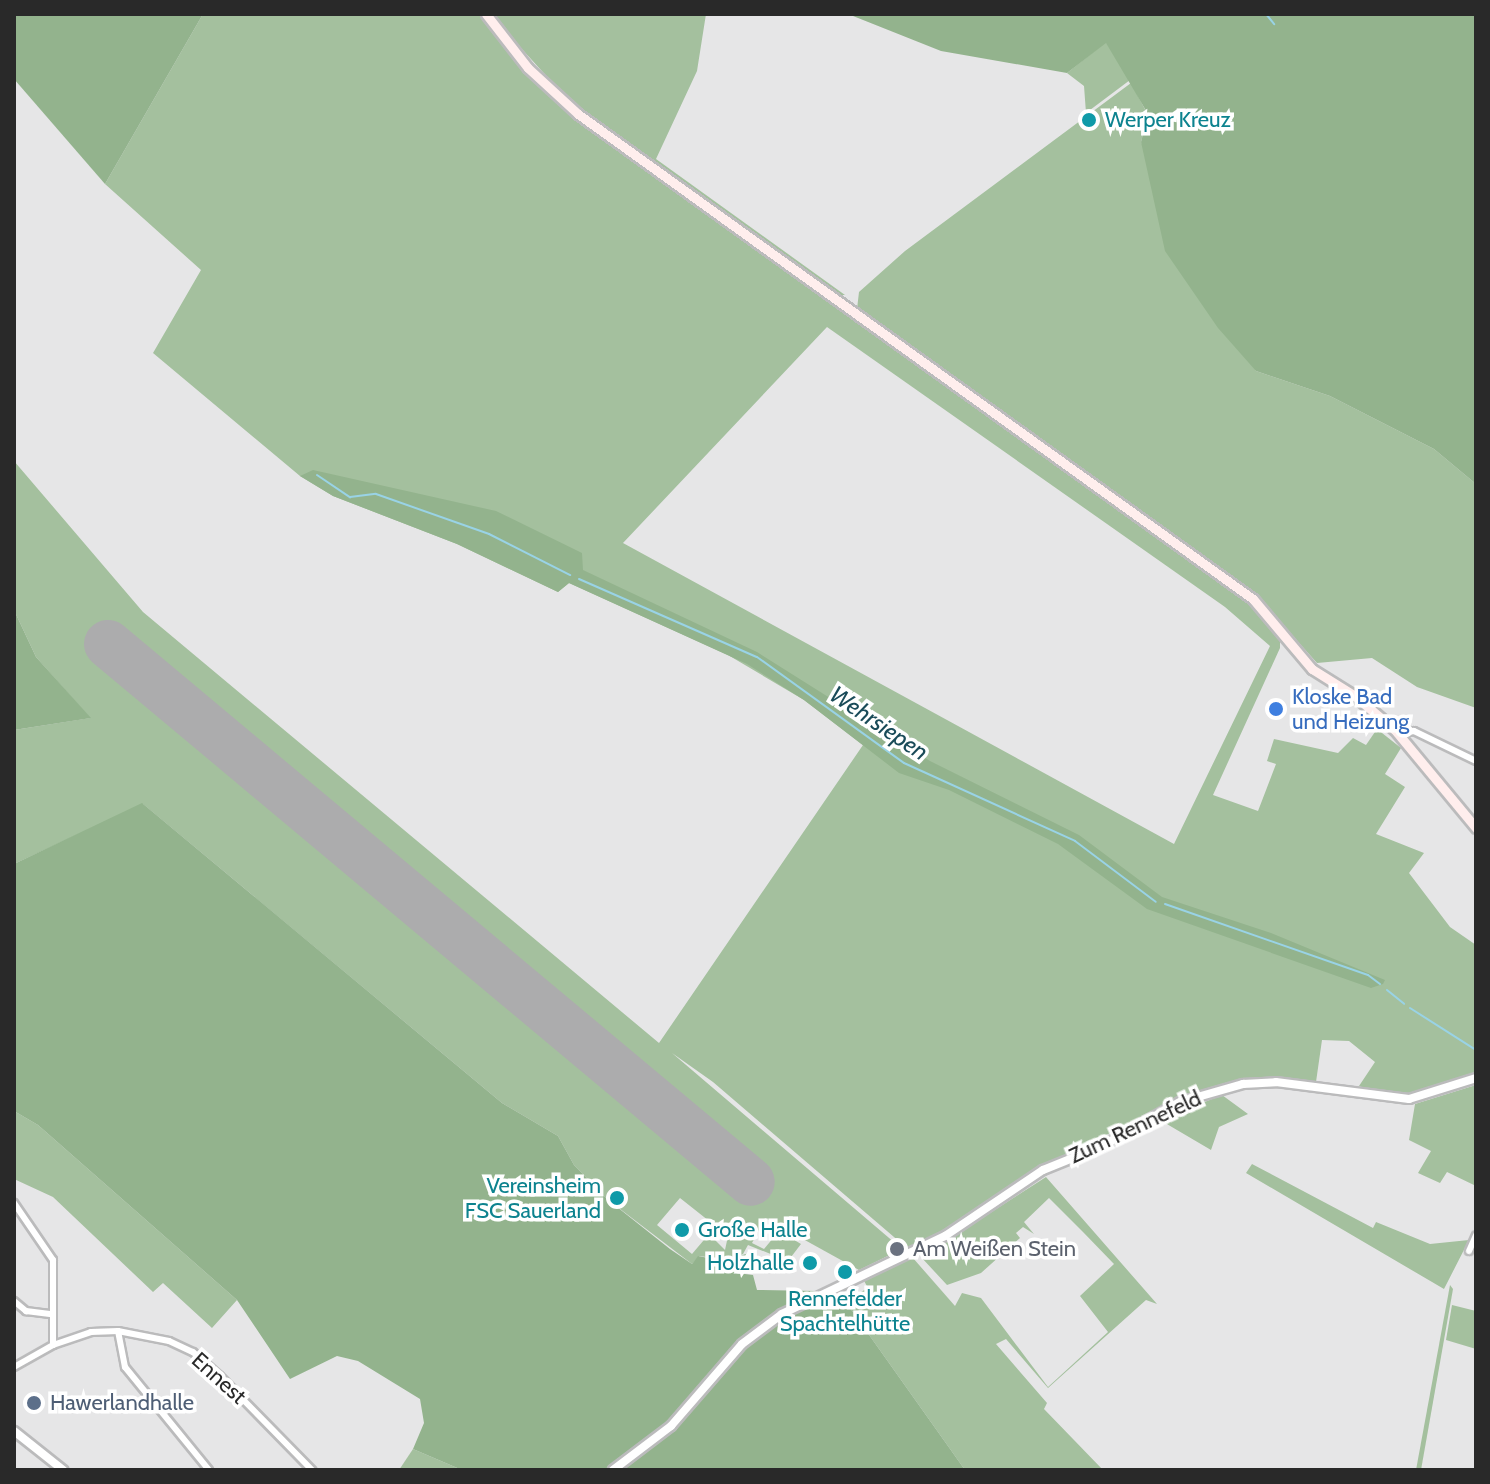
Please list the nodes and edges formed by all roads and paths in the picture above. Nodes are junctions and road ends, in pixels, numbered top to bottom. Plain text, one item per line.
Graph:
1 (486, 14) edge
2 (1398, 734) junction
3 (1476, 761) edge
4 (1476, 828) edge
5 (1476, 1078) edge
6 (14, 1203) edge
7 (1476, 1235) edge
8 (1469, 1251) dead end
9 (14, 1301) edge
10 (52, 1314) junction
11 (118, 1331) junction
12 (53, 1345) junction
13 (14, 1367) edge
14 (14, 1431) edge
15 (63, 1470) edge
16 (209, 1470) edge
17 (312, 1470) edge
18 (613, 1470) edge

1 - 2 main road
2 - 3 street
2 - 4 main road
5 - 18 street, Zum Rennefeld
6 - 10 street
7 - 8 street
9 - 10 street
10 - 12 street
11 - 12 street, Ennest
11 - 16 street
11 - 17 street, Ennest
12 - 13 street, Ennest
14 - 15 street

